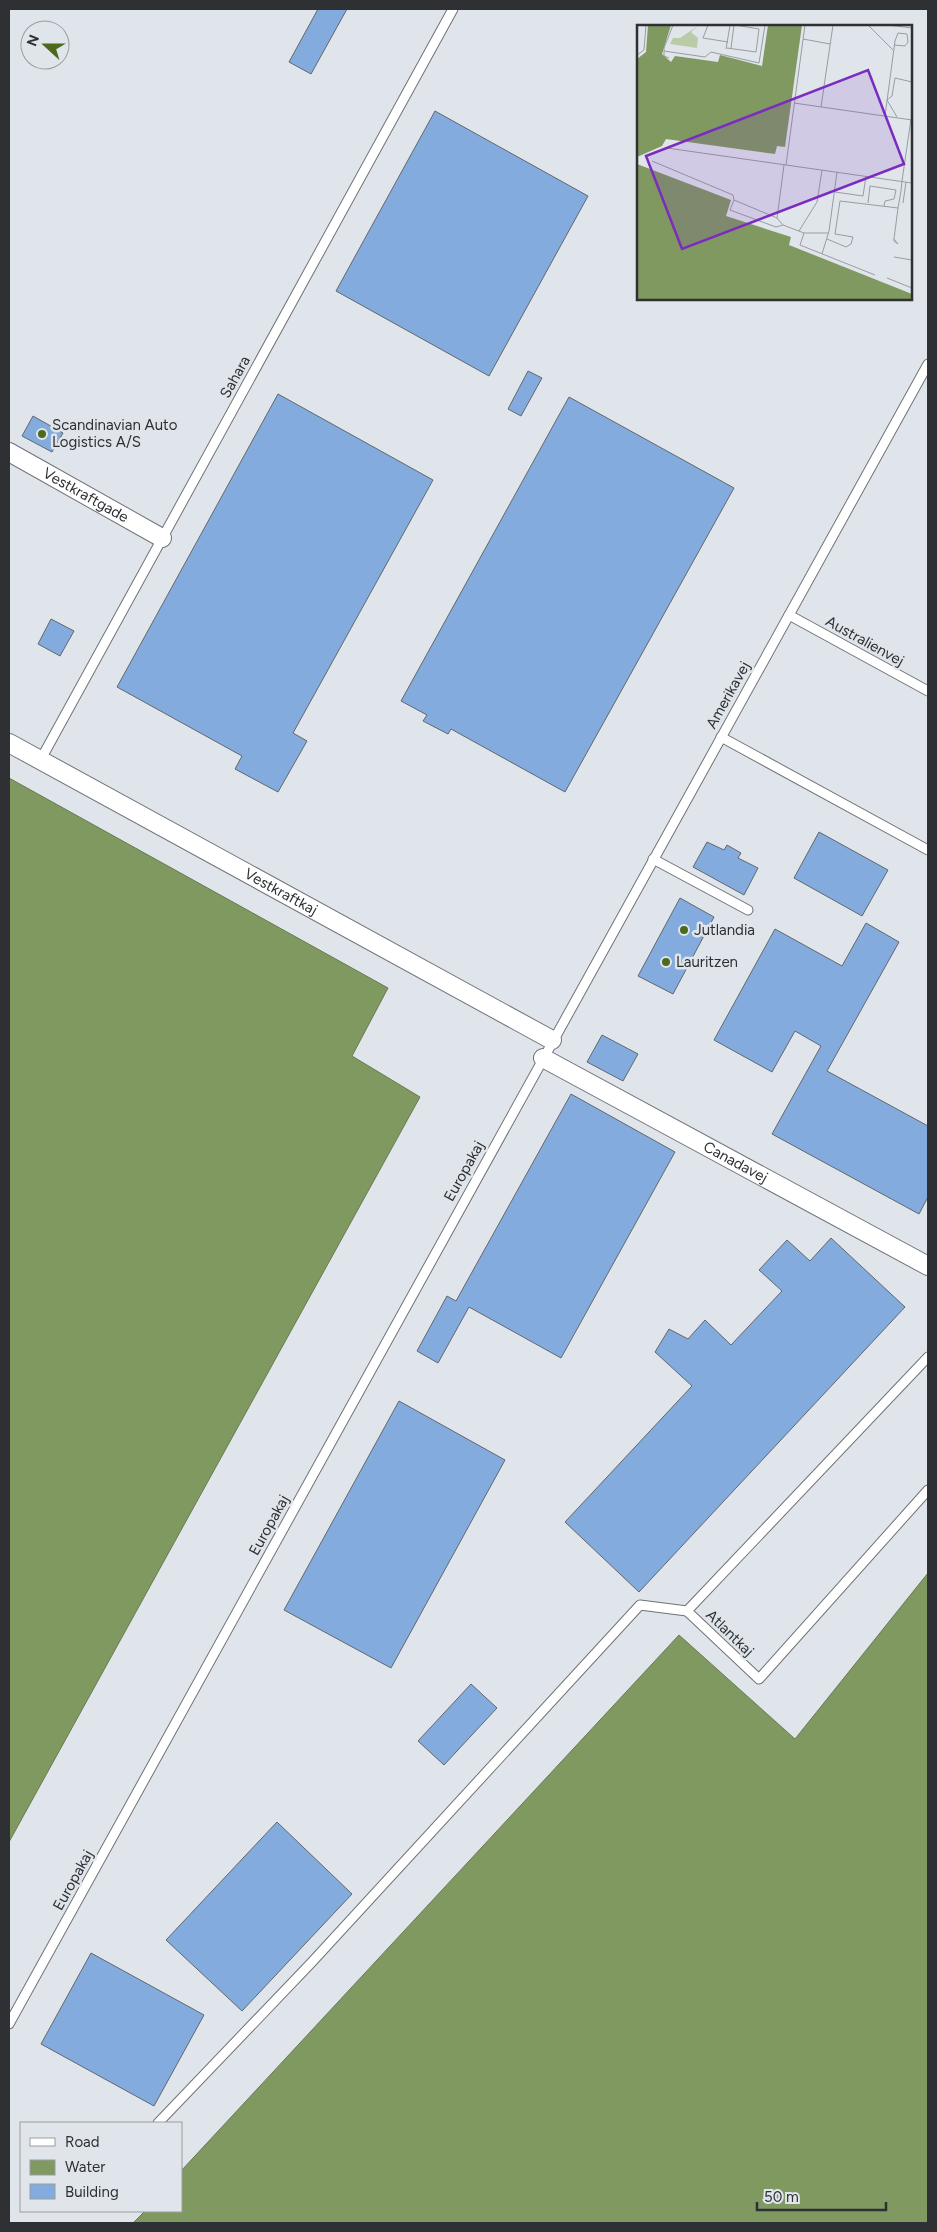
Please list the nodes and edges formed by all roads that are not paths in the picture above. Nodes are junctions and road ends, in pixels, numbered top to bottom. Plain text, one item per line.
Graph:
1 (454, 9) edge
2 (928, 364) edge
3 (925, 377) edge
4 (9, 452) edge
5 (162, 538) junction
6 (789, 615) junction
7 (928, 691) edge
8 (721, 737) junction
9 (9, 743) edge
10 (41, 759) junction
11 (928, 850) edge
12 (653, 859) junction
13 (748, 910) dead end
14 (552, 1040) junction
15 (543, 1058) junction
16 (928, 1266) edge
17 (928, 1357) edge
18 (928, 1490) edge
19 (687, 1611) junction
20 (9, 2024) edge
21 (159, 2122) edge

1 - 5 lane, Sahara
2 - 3 lane, Amerikavej
3 - 6 lane, Amerikavej
4 - 5 street, Vestkraftgade
5 - 10 lane, Sahara
6 - 7 lane, Australienvej
6 - 8 lane, Amerikavej
8 - 11 lane
8 - 12 lane, Amerikavej
9 - 10 street, Vestkraftkaj
10 - 14 street, Vestkraftkaj
12 - 13 lane
12 - 14 lane, Amerikavej
14 - 15 lane, Europakaj
15 - 16 street, Canadavej
15 - 20 lane, Europakaj
17 - 19 lane, Atlantkaj
18 - 19 lane, Atlantkaj
19 - 21 lane

